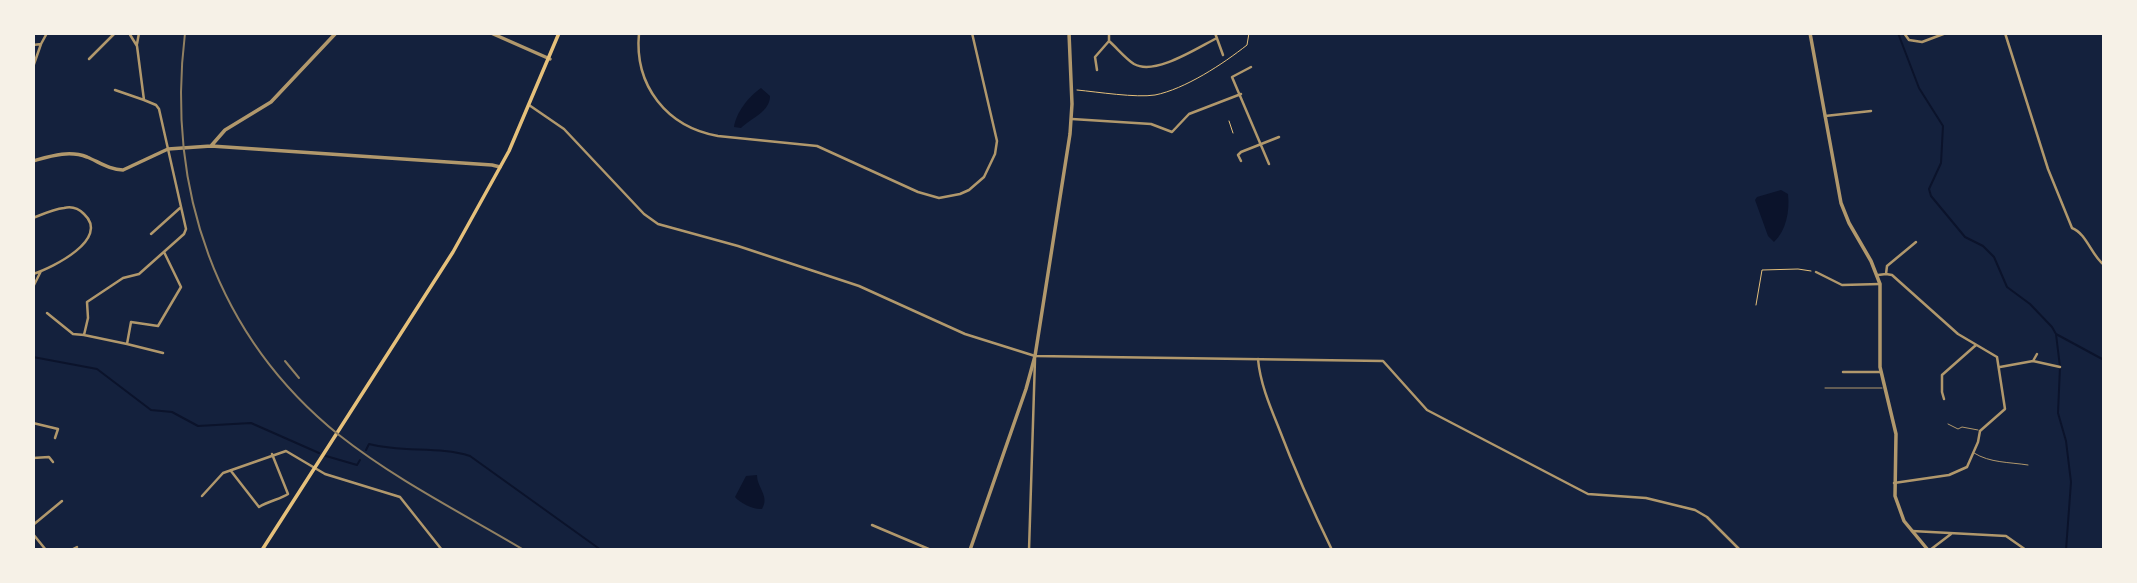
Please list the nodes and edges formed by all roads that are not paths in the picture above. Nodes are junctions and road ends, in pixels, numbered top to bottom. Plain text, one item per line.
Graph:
1 (47, 33) edge
2 (115, 33) edge
3 (129, 33) edge
4 (139, 33) edge
5 (336, 33) edge
6 (491, 33) edge
7 (559, 33) edge
8 (639, 33) edge
9 (971, 33) edge
10 (1069, 33) edge
11 (1109, 33) edge
12 (1215, 33) edge
13 (1810, 33) edge
14 (1904, 33) edge
15 (1946, 33) edge
16 (2005, 33) edge
17 (1217, 38) junction
18 (1109, 41) junction
19 (41, 44) junction
20 (33, 45) edge
21 (137, 46) junction
22 (1223, 55) dead end
23 (550, 59) junction
24 (89, 60) dead end
25 (33, 67) edge
26 (1251, 67) dead end
27 (1097, 70) dead end
28 (1229, 71) dead end
29 (1232, 77) junction
30 (114, 90) dead end
31 (1241, 94) junction
32 (144, 100) junction
33 (529, 105) junction
34 (1871, 111) dead end
35 (1825, 116) junction
36 (1072, 119) junction
37 (1279, 137) dead end
38 (1260, 144) junction
39 (211, 146) junction
40 (167, 149) junction
41 (1241, 161) dead end
42 (33, 162) edge
43 (1269, 164) dead end
44 (501, 168) junction
45 (180, 208) junction
46 (33, 218) edge
47 (151, 234) dead end
48 (1916, 242) dead end
49 (164, 252) junction
50 (2104, 265) edge
51 (41, 271) junction
52 (1816, 272) road end
53 (33, 274) edge
54 (1886, 274) junction
55 (1878, 275) junction
56 (1880, 284) junction
57 (33, 287) edge
58 (47, 313) dead end
59 (84, 335) junction
60 (127, 344) junction
61 (1976, 345) junction
62 (163, 353) dead end
63 (2037, 354) dead end
64 (1035, 356) junction
65 (1258, 359) junction
66 (2032, 361) junction
67 (2000, 367) junction
68 (2060, 367) dead end
69 (1843, 372) dead end
70 (1881, 373) junction
71 (1825, 388) dead end
72 (1884, 388) junction
73 (1944, 399) dead end
74 (33, 423) edge
75 (1948, 424) dead end
76 (1980, 431) junction
77 (55, 438) dead end
78 (1973, 453) junction
79 (272, 454) junction
80 (33, 458) edge
81 (53, 462) dead end
82 (2028, 466) dead end
83 (314, 467) junction
84 (230, 471) junction
85 (1894, 484) junction
86 (202, 496) dead end
87 (62, 501) dead end
88 (33, 524) edge
89 (872, 525) dead end
90 (1911, 531) junction
91 (33, 534) edge
92 (1951, 534) junction
93 (77, 547) dead end
94 (46, 550) edge
95 (71, 550) edge
96 (262, 550) edge
97 (442, 550) edge
98 (931, 550) edge
99 (970, 550) edge
100 (1029, 550) edge
101 (1332, 550) edge
102 (1740, 550) edge
103 (1929, 550) edge
104 (2026, 550) edge

1 - 19 street
2 - 24 street
3 - 21 street
4 - 21 street
5 - 39 street
6 - 23 street
7 - 23 main road
8 - 9 street
10 - 36 street
11 - 18 street
12 - 17 street
13 - 35 street
14 - 15 street
16 - 50 street
17 - 18 street
17 - 22 street
18 - 27 street
19 - 20 street
19 - 25 street
21 - 32 street
23 - 33 main road
26 - 29 street
28 - 29 street
29 - 31 street
30 - 32 street
31 - 36 street
31 - 38 street
32 - 40 street
33 - 44 main road
33 - 64 street
34 - 35 street
35 - 55 street
36 - 64 street
37 - 38 street
38 - 41 street
38 - 43 street
39 - 40 street
39 - 44 street
40 - 42 street
40 - 45 street
44 - 83 main road
45 - 47 street
45 - 49 street
46 - 51 street
48 - 54 street
49 - 59 street
49 - 60 street
51 - 53 street
51 - 57 street
52 - 56 street
54 - 55 street
54 - 61 street
55 - 56 street
56 - 70 street
58 - 59 street
59 - 60 street
60 - 62 street
61 - 67 street
61 - 73 street
63 - 66 street
64 - 65 street
64 - 99 street
64 - 100 street
65 - 101 street
65 - 102 street
66 - 67 street
66 - 68 street
67 - 76 street
69 - 70 street
70 - 72 street
71 - 72 lane
72 - 85 street
74 - 77 street
75 - 76 lane
76 - 78 street
78 - 82 lane
78 - 85 street
79 - 83 street
79 - 84 street
79 - 84 street
80 - 81 street
83 - 96 main road
83 - 97 street
84 - 86 street
85 - 90 street
87 - 88 street
89 - 98 street
90 - 92 street
90 - 103 street
91 - 94 street
92 - 103 street
92 - 104 street
93 - 95 street

